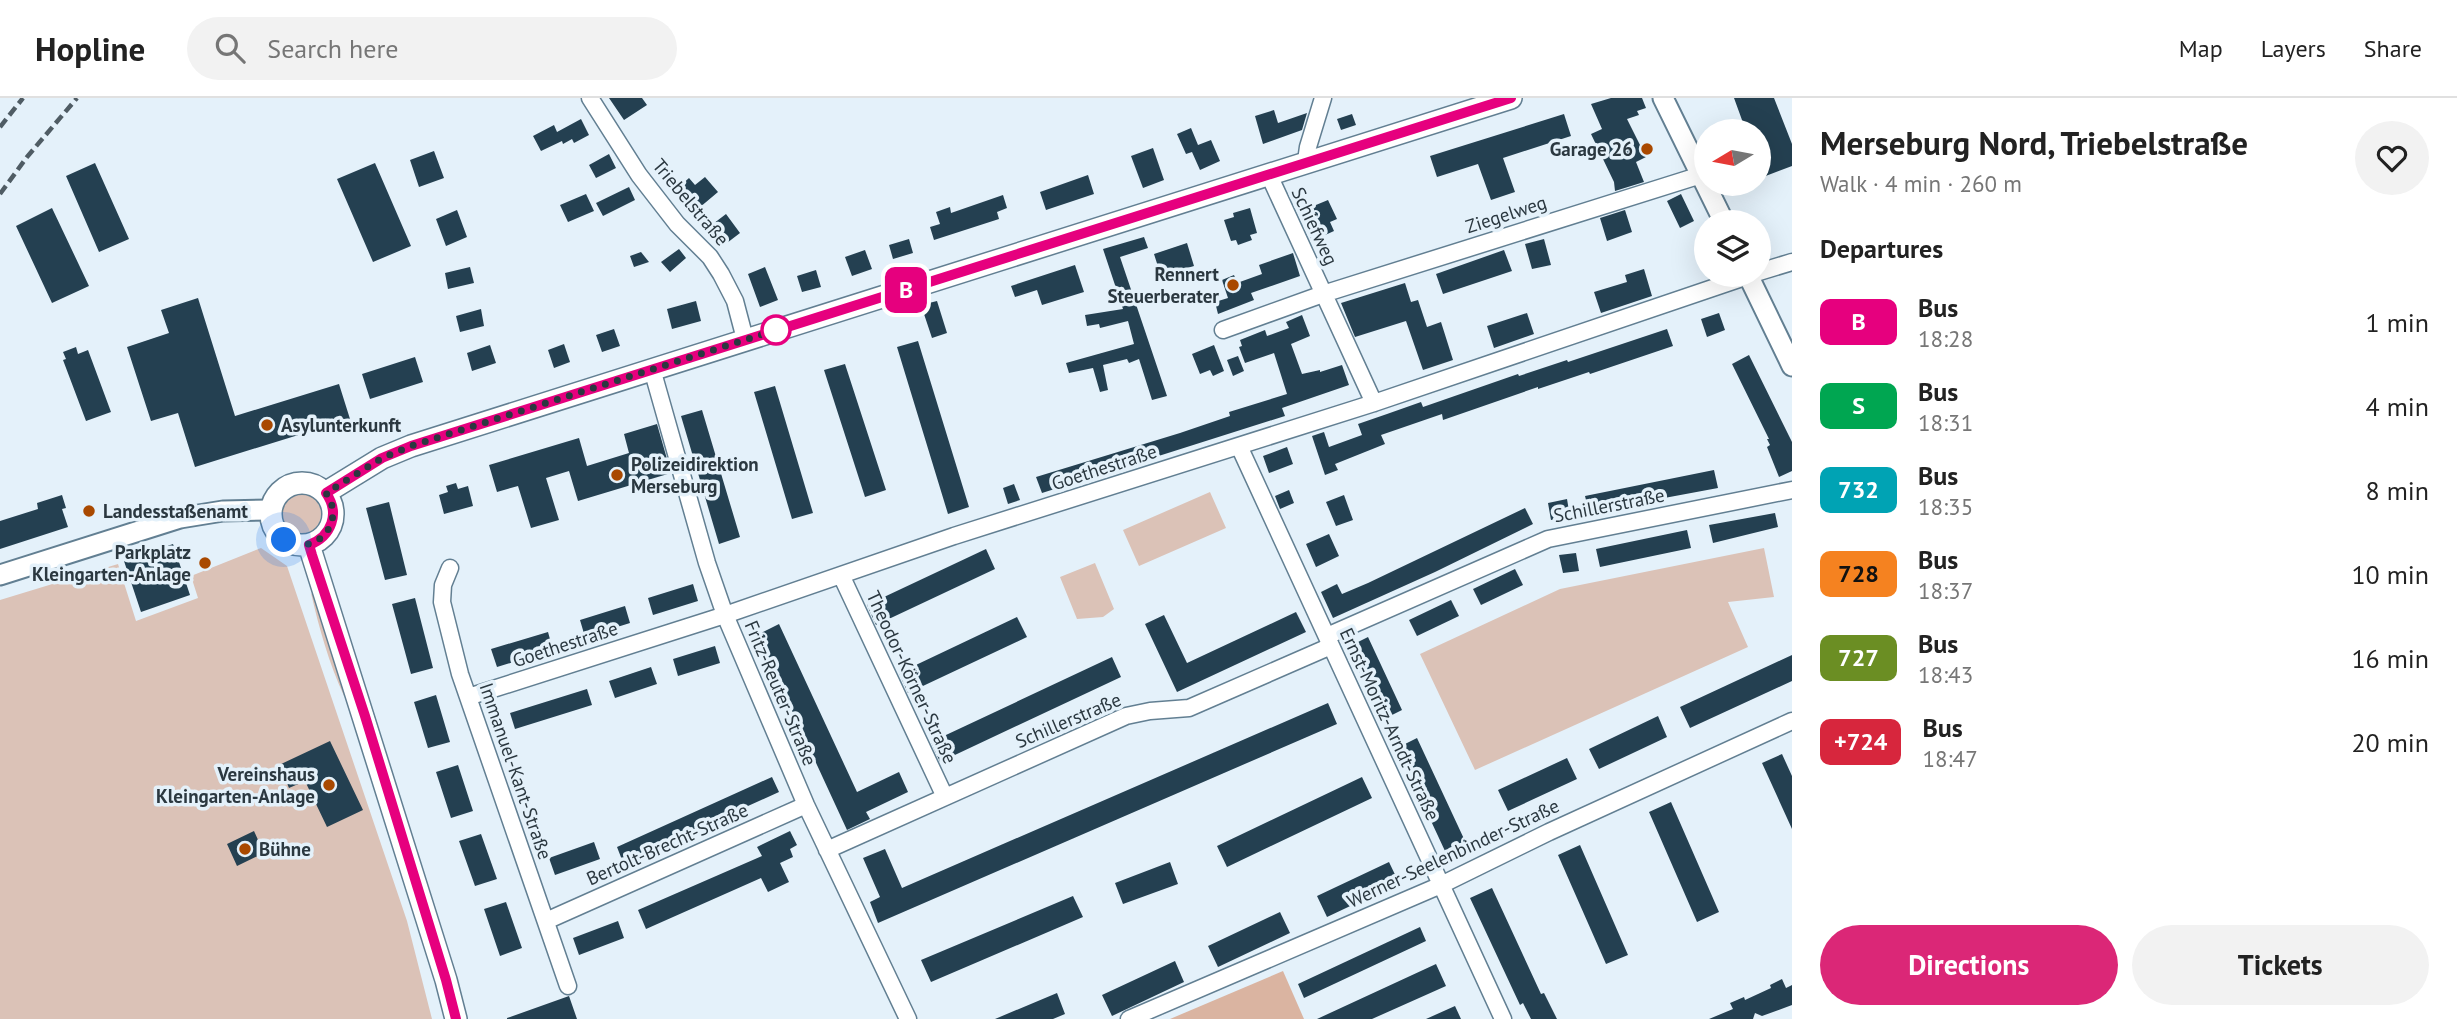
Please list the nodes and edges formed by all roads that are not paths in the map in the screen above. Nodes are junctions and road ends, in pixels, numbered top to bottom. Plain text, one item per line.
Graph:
1 (590, 98) edge
2 (1323, 98) edge
3 (1511, 98) edge
4 (1663, 98) edge
5 (1694, 161) edge
6 (1310, 162) junction
7 (1269, 175) junction
8 (1694, 177) edge
9 (1792, 262) edge
10 (1771, 268) edge
11 (1714, 287) edge
12 (1755, 287) edge
13 (1323, 294) junction
14 (1223, 330) dead end
15 (745, 339) junction
16 (1792, 366) edge
17 (652, 369) junction
18 (1374, 403) junction
19 (1239, 446) junction
20 (1792, 490) edge
21 (326, 493) junction
22 (271, 510) junction
23 (309, 545) junction
24 (450, 568) dead end
25 (0, 575) edge
26 (841, 575) junction
27 (725, 615) junction
28 (1329, 641) junction
29 (468, 697) junction
30 (1792, 721) edge
31 (944, 797) junction
32 (806, 805) junction
33 (827, 850) junction
34 (1441, 885) junction
35 (546, 920) junction
36 (568, 986) dead end
37 (456, 1019) edge
38 (908, 1019) edge
39 (1129, 1019) edge
40 (1503, 1019) edge

1 - 15 street, Triebelstraße
2 - 6 street, Schiefweg
3 - 6 main road
4 - 5 street
6 - 7 main road
7 - 13 street, Schiefweg
7 - 15 main road
8 - 13 street, Ziegelweg
9 - 10 street
11 - 18 street, Goethestraße
12 - 16 street
13 - 14 street, Schiefweg
13 - 18 street, Schiefweg
15 - 17 main road
17 - 21 main road
17 - 27 street, Fritz-Reuter-Straße
18 - 19 street, Goethestraße
19 - 26 street, Goethestraße
19 - 28 street, Ernst-Moritz-Arndt-Straße
20 - 28 street, Schillerstraße
21 - 22 main road
21 - 23 main road
22 - 23 main road
22 - 25 street
23 - 37 main road
24 - 29 street, Immanuel-Kant-Straße
26 - 27 street, Goethestraße
26 - 31 street, Theodor-Körner-Straße
27 - 29 street, Goethestraße
27 - 32 street, Fritz-Reuter-Straße
28 - 31 street, Schillerstraße
28 - 34 street, Ernst-Moritz-Arndt-Straße
29 - 35 street, Immanuel-Kant-Straße
30 - 34 street, Werner-Seelenbinder-Straße
31 - 33 street, Schillerstraße
32 - 33 street, Fritz-Reuter-Straße
32 - 35 street, Bertolt-Brecht-Straße
33 - 38 street, Fritz-Reuter-Straße
34 - 39 street, Werner-Seelenbinder-Straße
34 - 40 street, Ernst-Moritz-Arndt-Straße
35 - 36 street, Immanuel-Kant-Straße

